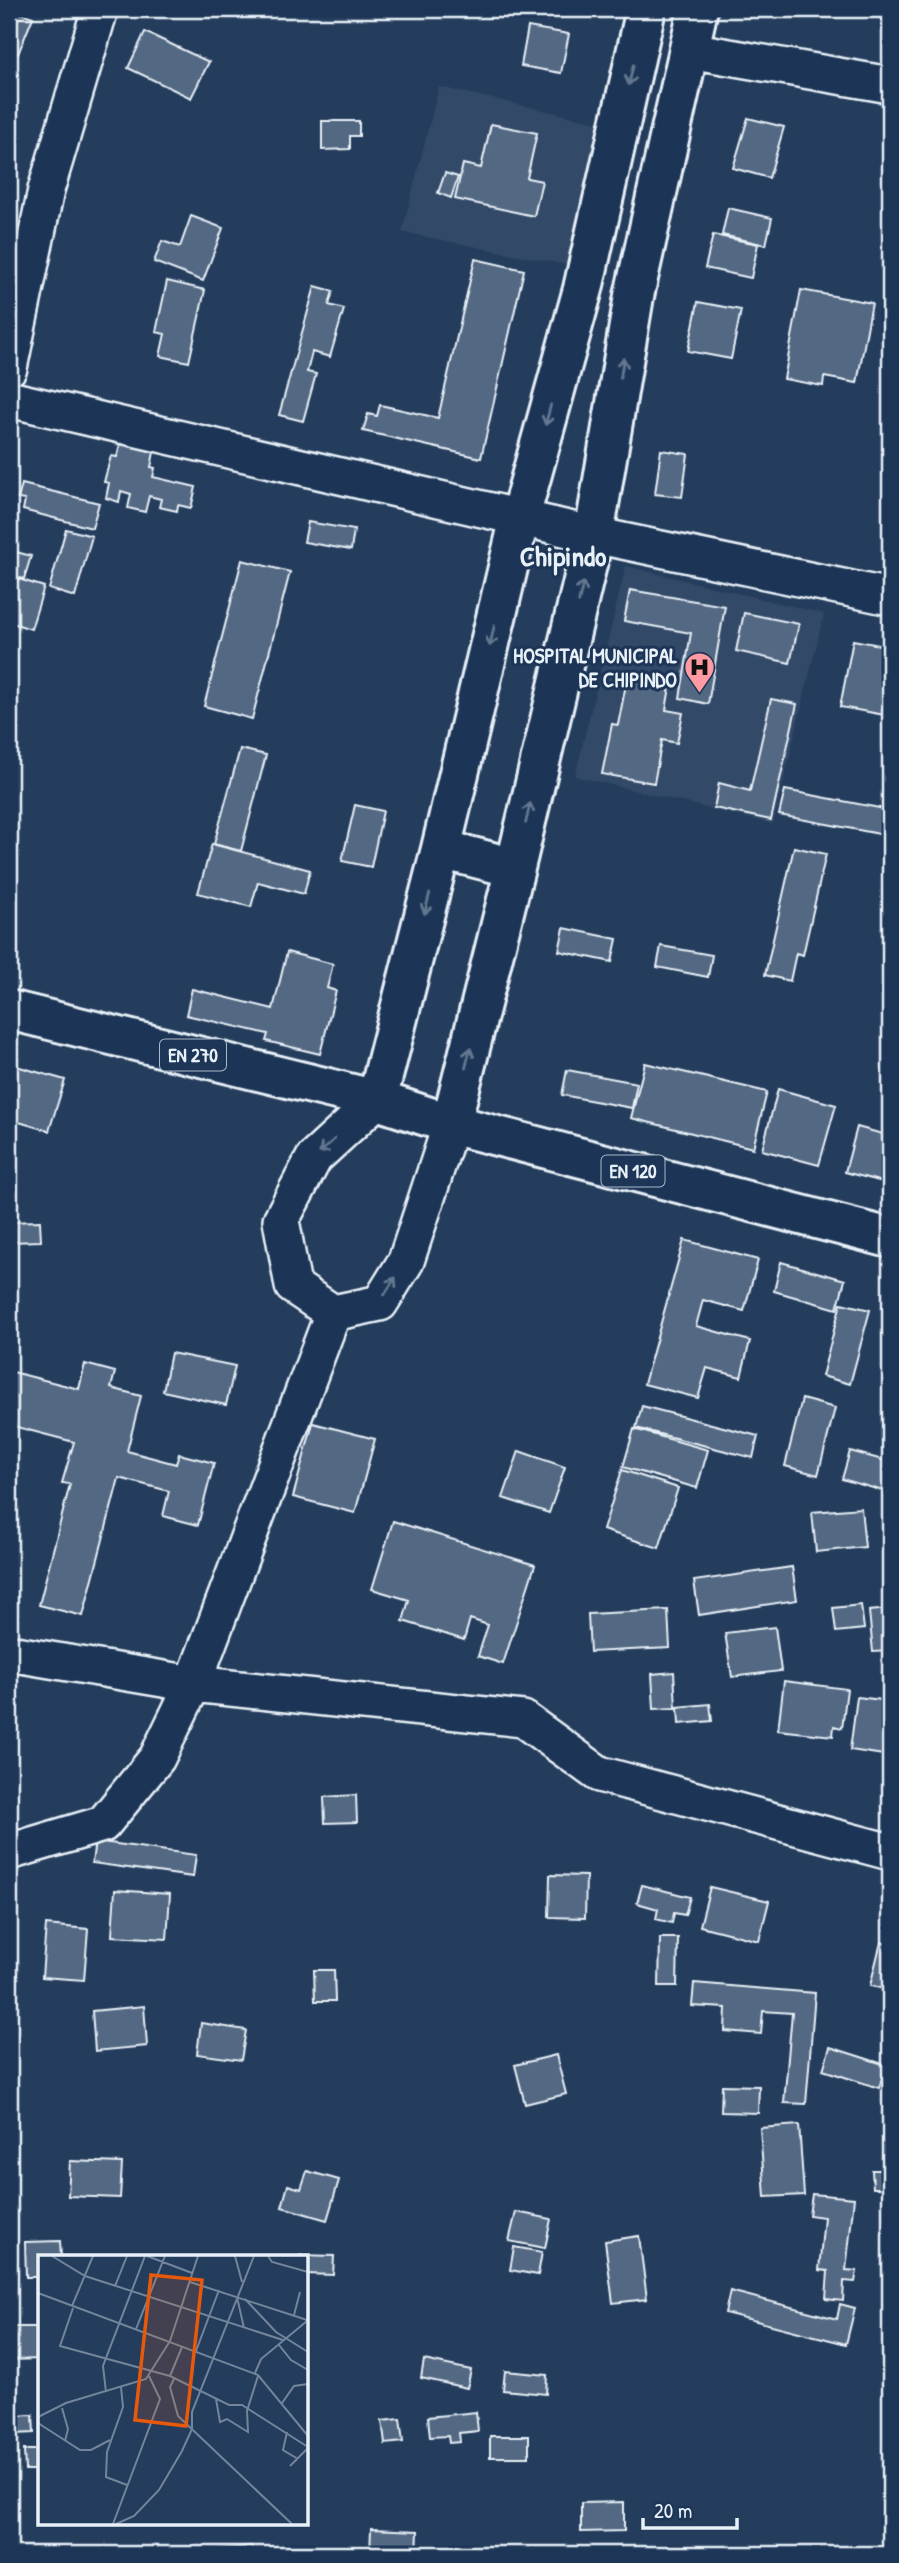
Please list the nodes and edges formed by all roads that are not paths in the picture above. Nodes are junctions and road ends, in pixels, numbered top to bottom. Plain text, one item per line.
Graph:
1 (100, 9) edge
2 (646, 9) edge
3 (698, 9) edge
4 (689, 50) junction
5 (890, 85) edge
6 (583, 289) junction
7 (634, 296) junction
8 (9, 368) edge
9 (9, 399) edge
10 (520, 517) junction
11 (594, 535) junction
12 (890, 597) edge
13 (441, 849) junction
14 (515, 868) junction
15 (9, 1010) edge
16 (377, 1100) junction
17 (451, 1124) junction
18 (890, 1238) edge
19 (333, 1313) junction
20 (9, 1653) edge
21 (193, 1684) junction
22 (9, 1852) edge
23 (890, 1852) edge

1 - 8 street
2 -> 6 main road
3 - 4 main road
4 - 5 street
4 - 7 main road
6 - 7 main road
6 -> 10 main road
11 -> 7 main road
9 - 10 street
10 - 11 street
10 -> 13 main road
11 - 12 street
14 -> 11 main road
13 - 14 main road
13 -> 16 main road
17 -> 14 main road
15 - 16 main road, EN 270
16 - 17 main road, EN 120
16 -> 19 street
17 - 18 main road, EN 120
19 -> 17 street
19 - 21 street
20 - 21 street
21 - 22 street
21 - 23 street

